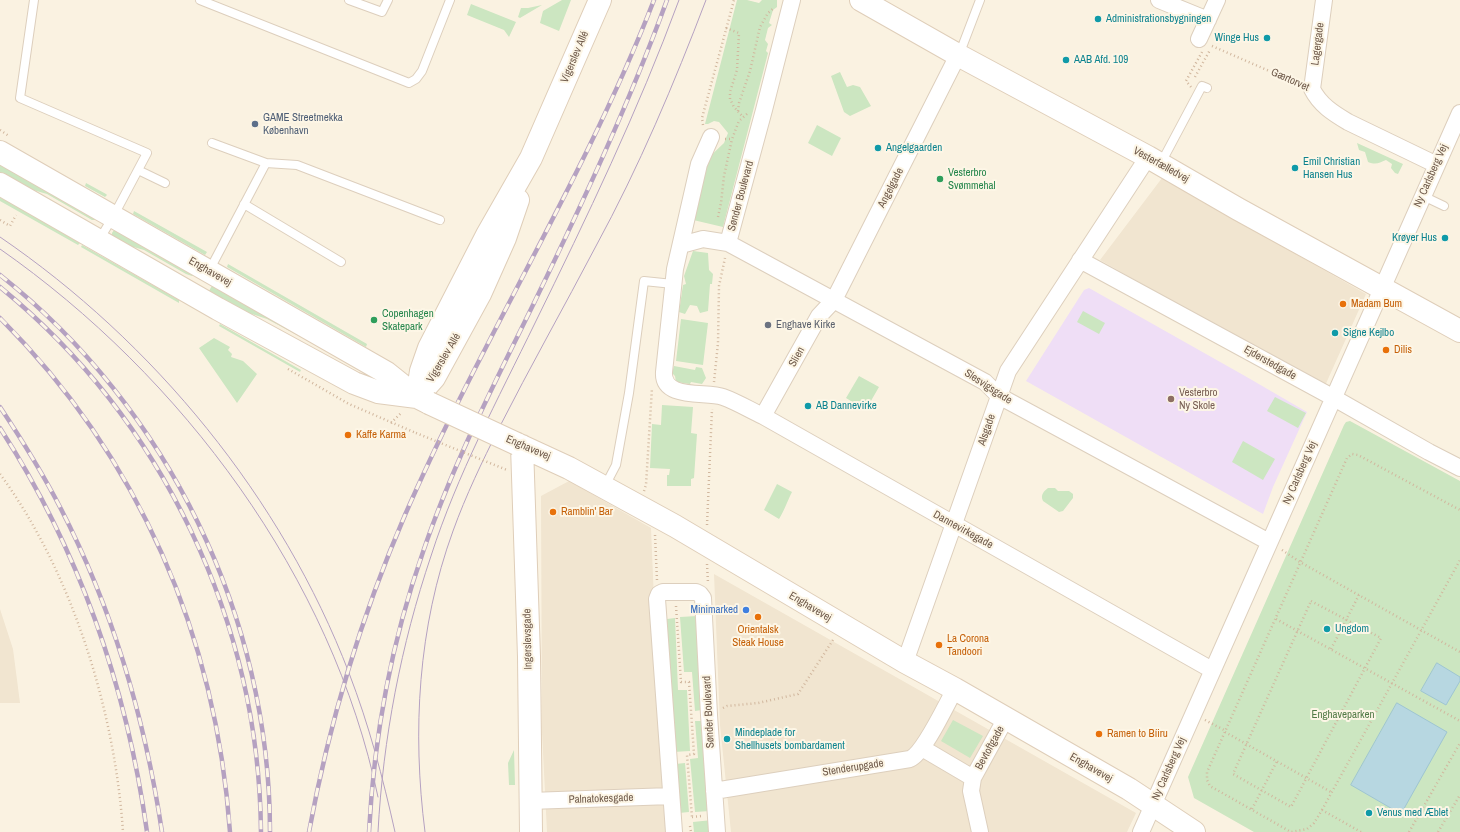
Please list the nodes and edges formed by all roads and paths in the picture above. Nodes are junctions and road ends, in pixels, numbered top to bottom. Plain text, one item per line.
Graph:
1 (34, 0) edge
2 (200, 0) edge
3 (350, 0) edge
4 (388, 0) edge
5 (450, 0) edge
6 (600, 0) edge
7 (734, 0) edge
8 (861, 0) edge
9 (980, 0) edge
10 (1159, 0) edge
11 (1217, 0) edge
12 (1324, 0) edge
13 (790, 5) edge
14 (1208, 20) junction
15 (726, 28) junction
16 (1205, 44) junction
17 (958, 55) junction
18 (1198, 72) dead end
19 (1186, 81) dead end
20 (1207, 88) dead end
21 (1312, 89) junction
22 (764, 110) junction
23 (738, 111) junction
24 (1460, 113) edge
25 (743, 117) junction
26 (711, 137) junction
27 (732, 139) junction
28 (212, 143) dead end
29 (0, 152) edge
30 (1154, 160) junction
31 (266, 163) junction
32 (1436, 165) junction
33 (138, 170) junction
34 (165, 183) dead end
35 (0, 184) edge
36 (1423, 196) junction
37 (244, 204) junction
38 (1444, 206) dead end
39 (16, 215) dead end
40 (113, 217) junction
41 (0, 220) edge
42 (440, 220) dead end
43 (99, 240) junction
44 (720, 242) junction
45 (681, 245) junction
46 (1080, 260) junction
47 (341, 262) dead end
48 (209, 272) junction
49 (673, 284) junction
50 (1382, 288) junction
51 (834, 300) junction
52 (1460, 331) edge
53 (663, 379) junction
54 (712, 394) junction
55 (999, 396) junction
56 (1334, 398) junction
57 (423, 400) junction
58 (763, 416) junction
59 (416, 433) dead end
60 (520, 445) junction
61 (1460, 468) edge
62 (507, 470) dead end
63 (0, 474) edge
64 (605, 487) junction
65 (645, 510) junction
66 (1460, 510) edge
67 (954, 525) junction
68 (1269, 542) junction
69 (706, 545) junction
70 (1460, 560) edge
71 (1300, 562) junction
72 (700, 594) junction
73 (1359, 595) junction
74 (657, 598) junction
75 (677, 617) dead end
76 (1276, 618) junction
77 (1346, 619) junction
78 (1421, 630) junction
79 (1297, 631) junction
80 (829, 647) dead end
81 (1331, 649) junction
82 (1460, 652) edge
83 (905, 662) junction
84 (1366, 668) junction
85 (1212, 670) junction
86 (1392, 683) junction
87 (955, 689) junction
88 (727, 706) dead end
89 (1194, 714) junction
90 (1006, 718) junction
91 (1460, 721) edge
92 (1226, 732) junction
93 (1460, 743) edge
94 (1246, 744) junction
95 (922, 748) junction
96 (1277, 761) junction
97 (973, 778) junction
98 (1307, 778) junction
99 (714, 791) junction
100 (1262, 791) junction
101 (1331, 792) junction
102 (1460, 795) edge
103 (671, 796) junction
104 (530, 802) junction
105 (1153, 805) junction
106 (1252, 809) junction
107 (1322, 810) junction
108 (715, 815) junction
109 (692, 816) junction
110 (690, 822) dead end
111 (674, 825) edge
112 (123, 832) edge
113 (531, 832) edge
114 (690, 832) edge
115 (717, 832) edge
116 (980, 832) edge
117 (1141, 832) edge
118 (1194, 832) edge
119 (1360, 832) edge
120 (1409, 832) edge
121 (1438, 832) edge

1 - 33 lane
2 - 5 lane
3 - 4 lane
6 - 57 street, Vigerslev Allé
7 - 15 path
8 - 17 street, Vesterfælledvej
9 - 17 lane
10 - 14 street
11 - 14 street
12 - 21 street, Lagergade
13 - 22 street, Sønder Boulevard
13 - 23 path
14 - 16 street
15 - 23 path
15 - 26 path
16 - 18 path
16 - 19 path
16 - 21 path, Gærtorvet
17 - 30 street, Vesterfælledvej
17 - 51 street, Angelgade
20 - 30 lane
21 - 32 street, Gærtorvet
22 - 25 path
22 - 44 street, Sønder Boulevard
23 - 25 path
24 - 32 street, Ny Carlsberg Vej
25 - 27 path
26 - 27 path
26 - 45 street
27 - 44 path
28 - 31 lane
29 - 40 street, Enghavevej
30 - 46 street, Alsgade
30 - 50 street, Vesterfælledvej
31 - 37 lane
31 - 42 lane
32 - 36 street, Ny Carlsberg Vej
33 - 34 lane
33 - 40 lane
35 - 43 street, Enghavevej
36 - 38 lane
36 - 50 street, Ny Carlsberg Vej
37 - 47 lane
37 - 48 lane
39 - 41 path
40 - 43 lane
40 - 48 street, Enghavevej
43 - 57 street, Enghavevej
44 - 45 street, Slesvigsgade
44 - 51 street, Slesvigsgade
44 - 54 path, Sønder Boulevard
45 - 49 street
46 - 55 street, Alsgade
46 - 56 street, Ejderstedgade
48 - 57 street, Enghavevej
49 - 53 street
49 - 64 lane
50 - 52 street, Vesterfælledvej
50 - 56 street, Ny Carlsberg Vej
51 - 55 street, Slesvigsgade
51 - 58 street, Slien
53 - 54 street
53 - 65 path
54 - 58 street, Dannevirkegade
54 - 69 path, Sønder Boulevard
55 - 67 street, Alsgade
55 - 68 street, Slesvigsgade
56 - 61 street, Ejderstedgade
56 - 68 street, Ny Carlsberg Vej
57 - 60 street, Enghavevej, bridge
58 - 67 street, Dannevirkegade
59 - 62 path, bridge
60 - 64 street, Enghavevej
60 - 104 street, Ingerslevsgade
63 - 112 path
64 - 65 street, Enghavevej
65 - 69 street, Enghavevej
65 - 74 path
66 - 71 path
67 - 83 street, Alsgade
67 - 85 street, Dannevirkegade
68 - 71 path
68 - 85 street, Ny Carlsberg Vej
69 - 72 path, Sønder Boulevard
69 - 83 street, Enghavevej
70 - 78 path
71 - 73 path
71 - 76 path
72 - 74 street
72 - 99 street, Sønder Boulevard
73 - 77 path
73 - 78 path
74 - 103 street
75 - 109 path
76 - 79 path
76 - 92 path
77 - 79 path
77 - 81 path
77 - 84 path
78 - 82 path
78 - 86 path
79 - 81 path
79 - 94 path
80 - 88 path
81 - 84 path
83 - 87 street, Enghavevej
84 - 86 path
84 - 98 path
85 - 89 street, Ny Carlsberg Vej
86 - 91 path
86 - 101 path
87 - 90 street, Enghavevej
87 - 95 street, Stenderupgade
89 - 92 path
89 - 105 street, Ny Carlsberg Vej
90 - 97 street, Bevtoftgade
90 - 105 street, Enghavevej
92 - 94 path
92 - 106 path
93 - 120 path
94 - 96 path
94 - 100 path
95 - 97 street, Bevtoftgade
95 - 99 street, Stenderupgade
96 - 98 path
96 - 100 path
97 - 116 street, Bevtoftgade
98 - 100 path
98 - 101 path
99 - 108 street, Sønder Boulevard
100 - 106 path
101 - 107 path
102 - 121 path
103 - 104 street, Palnatokesgade
103 - 111 street
104 - 113 street, Ingerslevsgade
105 - 117 street, Ny Carlsberg Vej
105 - 118 street, Enghavevej
106 - 107 path
107 - 119 path
108 - 109 path
108 - 115 street, Sønder Boulevard
109 - 111 path
110 - 114 path

